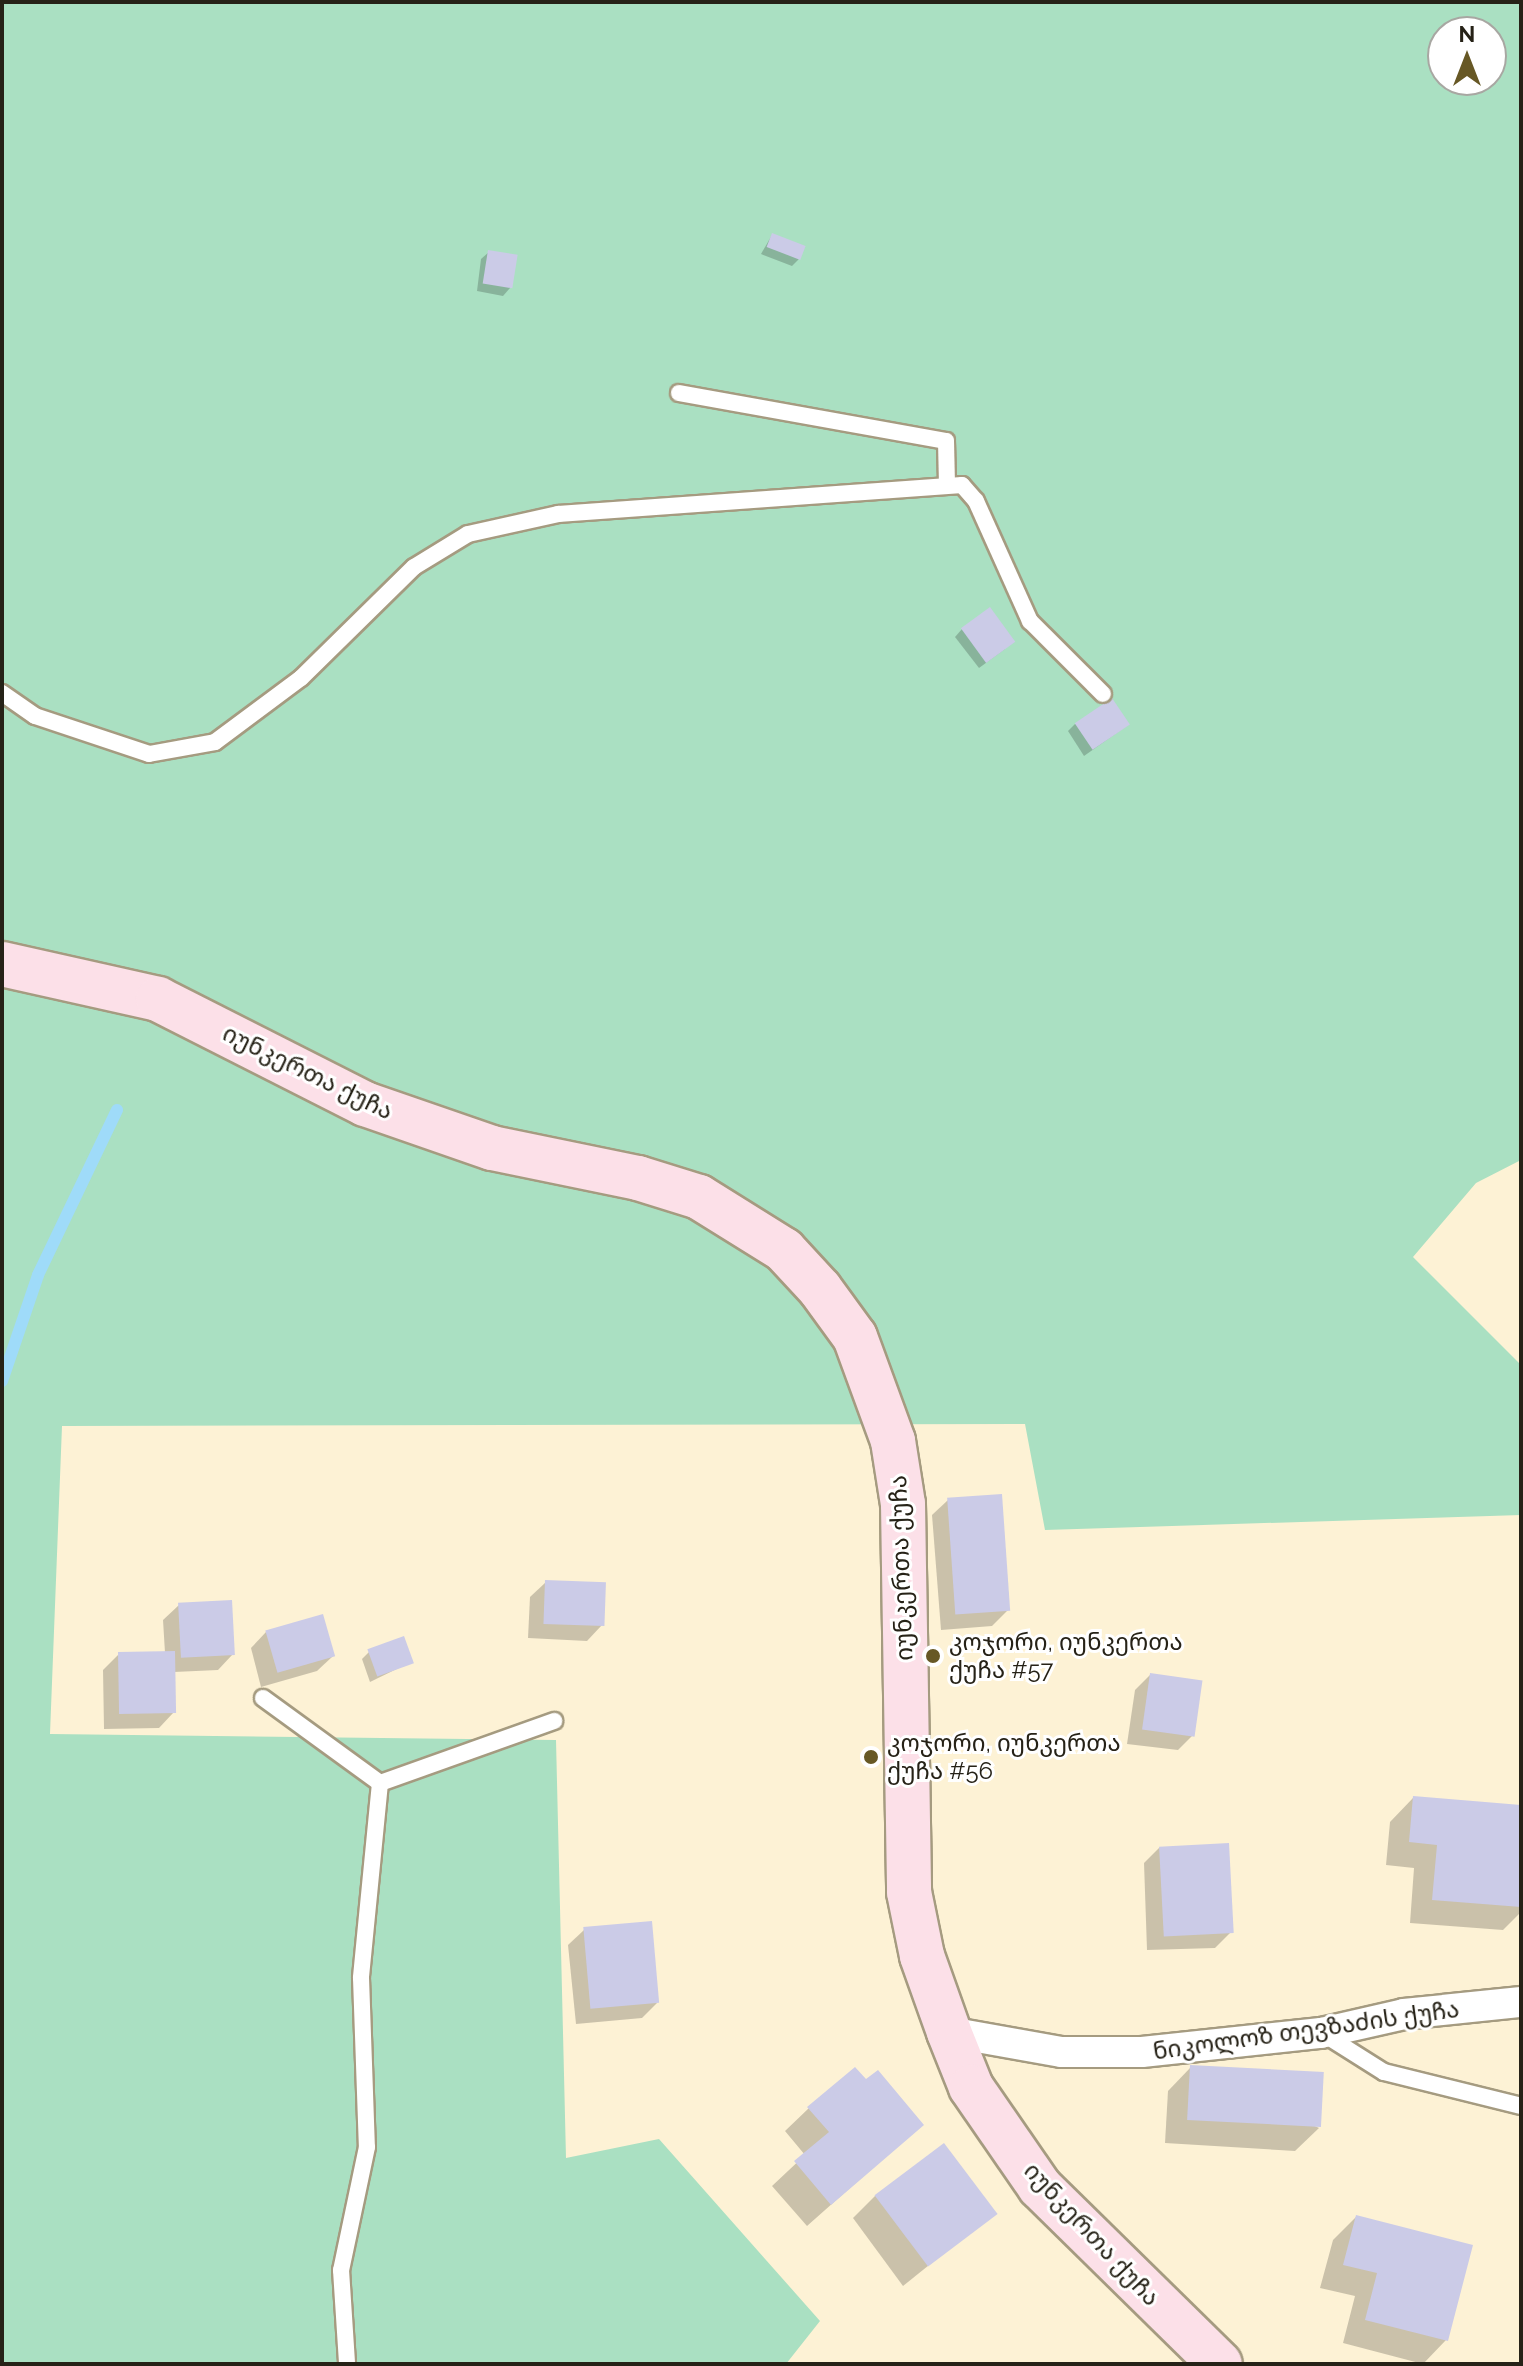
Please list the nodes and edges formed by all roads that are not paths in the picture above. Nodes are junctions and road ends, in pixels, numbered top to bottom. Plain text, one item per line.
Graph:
1 (679, 393) dead end
2 (947, 485) junction
3 (2, 693) edge
4 (1103, 694) dead end
5 (2, 964) edge
6 (263, 1698) dead end
7 (554, 1721) dead end
8 (380, 1783) junction
9 (1521, 2002) edge
10 (949, 2032) junction
11 (1321, 2033) junction
12 (1521, 2106) edge
13 (347, 2364) edge
14 (1220, 2364) edge

1 - 2 lane
2 - 3 lane
2 - 4 lane
5 - 10 main road, იუნკერთა ქუჩა
6 - 8 lane
7 - 8 lane
8 - 13 lane
9 - 11 street, ნიკოლოზ თევზაძის ქუჩა
10 - 11 street, ნიკოლოზ თევზაძის ქუჩა
10 - 14 main road, იუნკერთა ქუჩა
11 - 12 lane

